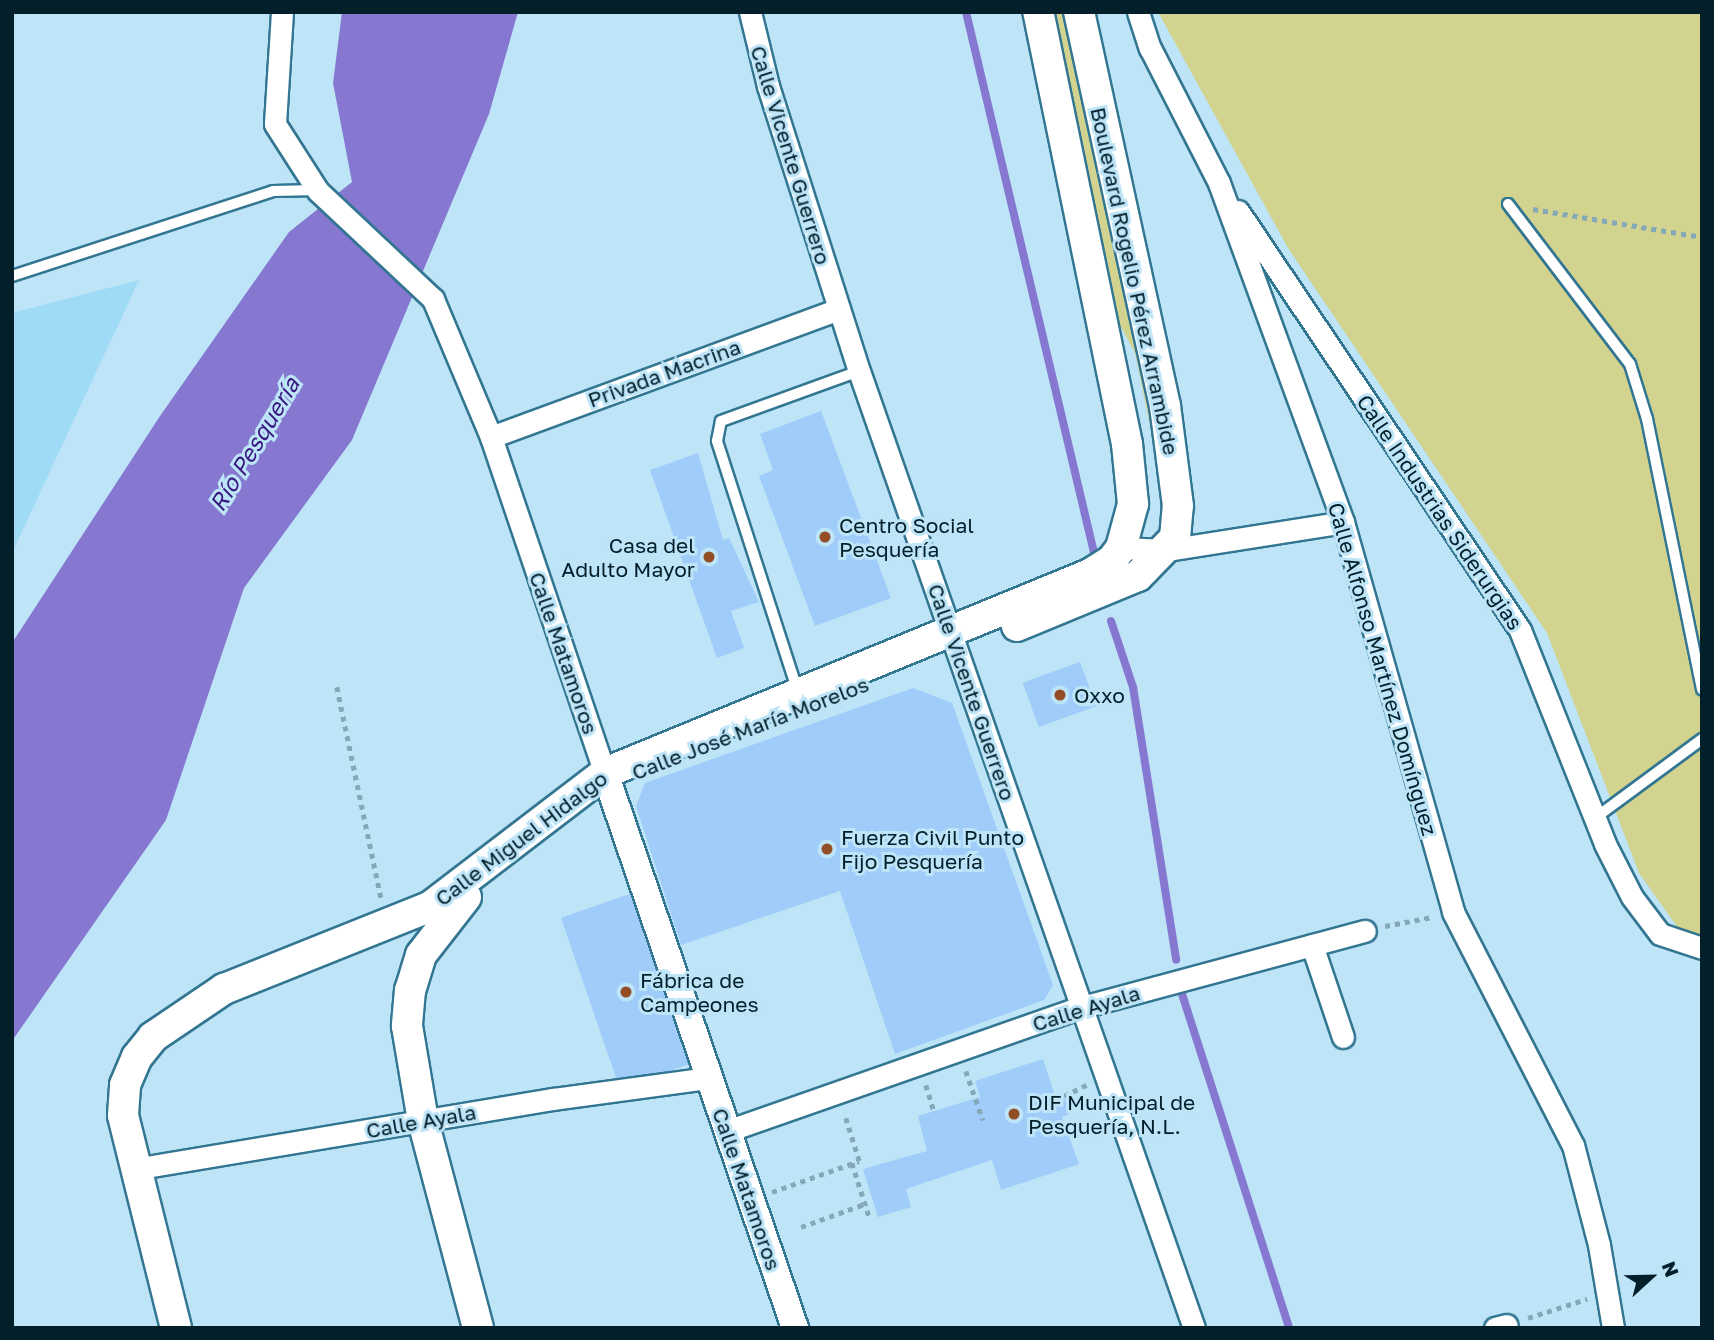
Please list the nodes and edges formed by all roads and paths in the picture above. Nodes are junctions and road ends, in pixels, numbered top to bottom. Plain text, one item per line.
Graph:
1 (282, 12) edge
2 (750, 12) edge
3 (1038, 12) edge
4 (1079, 12) edge
5 (1138, 12) edge
6 (1219, 183) junction
7 (318, 191) junction
8 (1508, 205) joint
9 (1702, 237) edge
10 (12, 276) edge
11 (838, 309) junction
12 (859, 371) junction
13 (491, 437) junction
14 (1343, 522) junction
15 (1121, 548) junction
16 (1167, 550) junction
17 (954, 640) junction
18 (337, 687) dead end
19 (1702, 689) edge
20 (801, 699) junction
21 (1702, 738) edge
22 (606, 778) junction
23 (1595, 818) junction
24 (1453, 912) junction
25 (387, 925) junction
26 (1365, 931) joint
27 (1312, 945) junction
28 (1702, 948) edge
29 (1079, 1007) junction
30 (1343, 1037) dead end
31 (959, 1050) junction
32 (708, 1078) junction
33 (838, 1092) junction
34 (983, 1120) dead end
35 (423, 1121) junction
36 (727, 1131) junction
37 (852, 1163) junction
38 (134, 1169) junction
39 (751, 1199) junction
40 (865, 1204) junction
41 (870, 1219) dead end
42 (801, 1227) dead end
43 (1607, 1292) junction
44 (1501, 1326) edge
45 (176, 1328) edge
46 (478, 1328) edge
47 (796, 1328) edge
48 (1194, 1328) edge
49 (1613, 1328) edge

1 - 7 street
2 - 11 street, Calle Vicente Guerrero
3 - 15 main road, Boulevard Rogelio Pérez Arrambide
4 - 16 main road, Boulevard Rogelio Pérez Arrambide
5 - 6 street, Calle Alfonso Martínez Domínguez
6 - 14 street, Calle Alfonso Martínez Domínguez
6 - 23 street, Calle Industrias Siderurgias
7 - 10 lane
7 - 13 street, Calle Matamoros
8 - 9 path
8 - 19 lane
11 - 12 street, Calle Vicente Guerrero
11 - 13 street, Privada Macrina
12 - 17 street, Calle Vicente Guerrero
12 - 20 lane
13 - 22 street, Calle Matamoros
14 - 16 street
14 - 24 street, Calle Alfonso Martínez Domínguez
15 - 16 street
15 - 17 main road
16 - 17 main road, Calle José María Morelos
17 - 20 main road, Calle José María Morelos
17 - 29 street, Calle Vicente Guerrero
18 - 25 path
20 - 22 main road, Calle José María Morelos
21 - 23 lane
22 - 25 main road, Calle Miguel Hidalgo
22 - 32 street, Calle Matamoros
22 - 35 main road, Calle José María Morelos
23 - 28 street, Calle Industrias Siderurgias
24 - 26 path
24 - 43 street, Calle Alfonso Martínez Domínguez
25 - 38 main road, Calle Miguel Hidalgo
26 - 27 street, Calle Ayala
27 - 29 street, Calle Ayala
27 - 30 street
29 - 31 street, Calle Ayala
29 - 48 street, Calle Vicente Guerrero
31 - 33 street, Calle Ayala
31 - 34 path
32 - 35 street, Calle Ayala
32 - 36 street, Calle Matamoros
33 - 36 street, Calle Ayala
33 - 37 path
35 - 38 street, Calle Ayala
35 - 46 main road, Calle José María Morelos
36 - 39 street, Calle Matamoros
37 - 39 path
37 - 40 path
38 - 45 main road, Calle Miguel Hidalgo
39 - 47 street, Calle Matamoros
40 - 41 path
40 - 42 path
43 - 44 path
43 - 49 street, Calle Alfonso Martínez Domínguez

